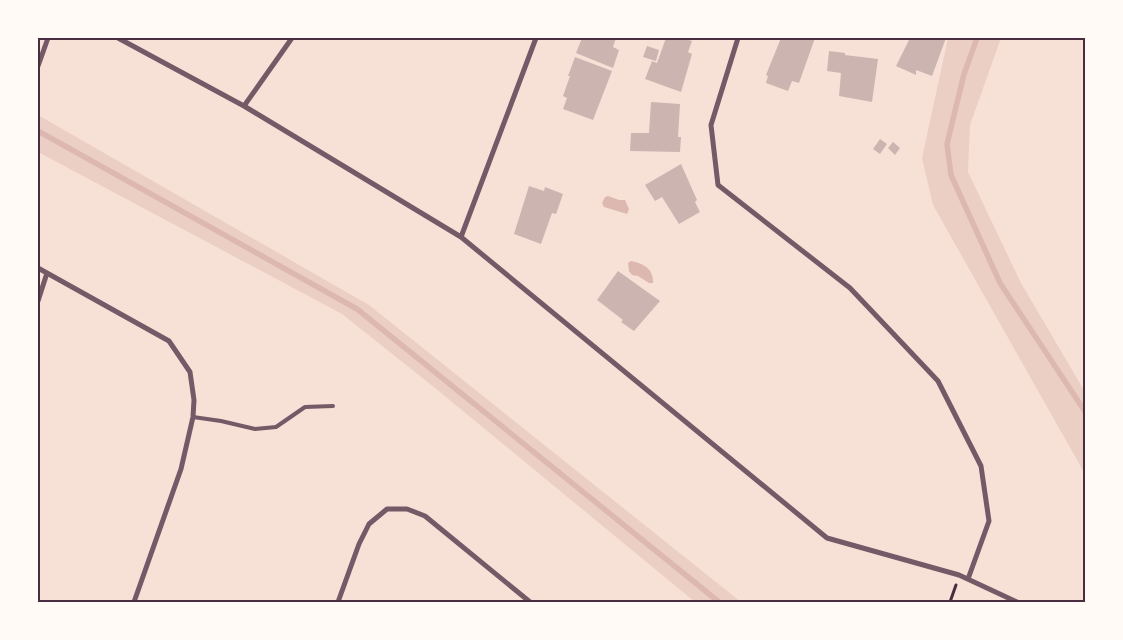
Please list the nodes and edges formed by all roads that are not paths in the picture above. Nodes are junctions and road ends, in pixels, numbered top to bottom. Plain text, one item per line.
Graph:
1 (48, 38) edge
2 (118, 38) edge
3 (292, 38) edge
4 (536, 38) edge
5 (738, 38) edge
6 (38, 66) edge
7 (244, 106) junction
8 (461, 237) junction
9 (38, 268) edge
10 (48, 273) junction
11 (38, 301) edge
12 (333, 406) dead end
13 (193, 418) junction
14 (968, 579) junction
15 (134, 602) edge
16 (338, 602) edge
17 (530, 602) edge
18 (1018, 602) edge

1 - 6 street
2 - 7 street
3 - 7 street
4 - 8 street
5 - 14 street
7 - 8 street
8 - 14 street
9 - 10 street
10 - 11 street
10 - 13 street
12 - 13 lane
13 - 15 street
14 - 18 street
16 - 17 street

